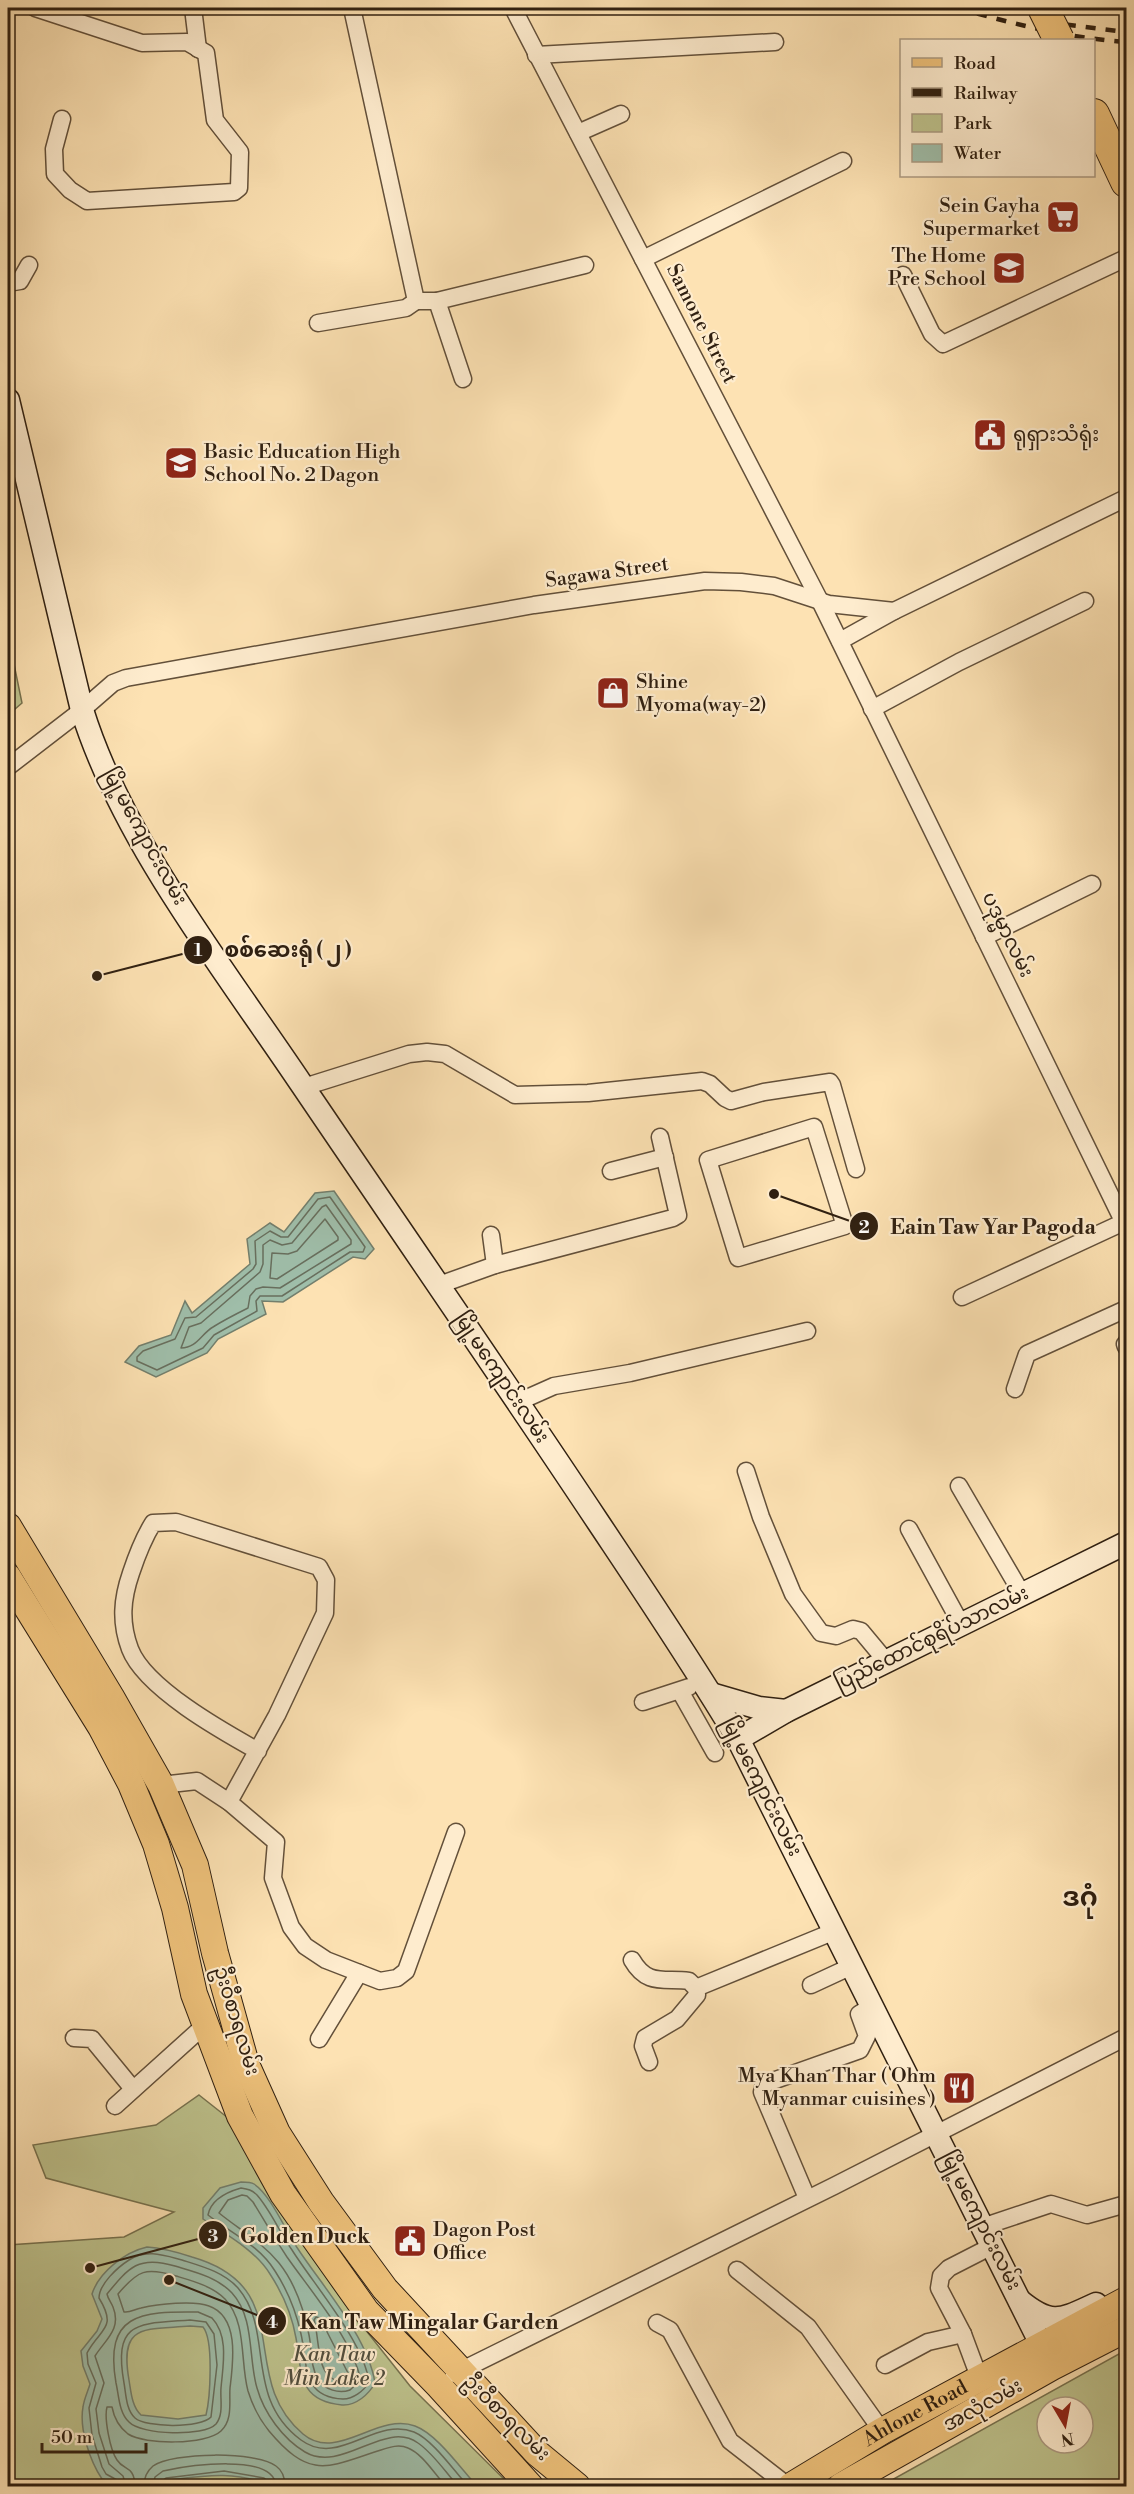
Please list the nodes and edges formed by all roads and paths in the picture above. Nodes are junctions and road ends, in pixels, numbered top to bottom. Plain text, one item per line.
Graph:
1 (35, 8) edge
2 (193, 8) edge
3 (352, 8) edge
4 (513, 8) edge
5 (1043, 8) edge
6 (1058, 39) edge
7 (774, 42) dead end
8 (198, 49) junction
9 (536, 55) junction
10 (621, 114) dead end
11 (1095, 116) edge
12 (62, 119) dead end
13 (578, 134) junction
14 (843, 161) dead end
15 (1126, 182) edge
16 (1126, 258) edge
17 (643, 259) junction
18 (29, 265) dead end
19 (585, 265) dead end
20 (903, 275) dead end
21 (8, 283) edge
22 (416, 301) junction
23 (437, 301) junction
24 (318, 323) dead end
25 (463, 379) dead end
26 (8, 400) edge
27 (1126, 498) edge
28 (1085, 601) dead end
29 (820, 602) junction
30 (894, 611) junction
31 (840, 641) junction
32 (849, 661) joint
33 (872, 709) junction
34 (82, 710) junction
35 (8, 767) edge
36 (1092, 884) dead end
37 (984, 937) junction
38 (304, 1087) junction
39 (660, 1137) dead end
40 (665, 1157) junction
41 (856, 1169) dead end
42 (611, 1171) dead end
43 (1125, 1225) edge
44 (845, 1226) joint
45 (491, 1235) dead end
46 (495, 1264) junction
47 (439, 1285) junction
48 (962, 1297) dead end
49 (1126, 1309) edge
50 (807, 1331) dead end
51 (1015, 1389) dead end
52 (518, 1402) junction
53 (746, 1471) dead end
54 (959, 1486) dead end
55 (8, 1526) edge
56 (909, 1529) dead end
57 (1126, 1543) edge
58 (16, 1558) edge
59 (8, 1577) edge
60 (1022, 1594) junction
61 (961, 1624) junction
62 (886, 1662) junction
63 (707, 1687) junction
64 (680, 1691) junction
65 (643, 1702) dead end
66 (786, 1711) junction
67 (738, 1738) junction
68 (258, 1751) junction
69 (715, 1753) dead end
70 (757, 1776) junction
71 (163, 1789) junction
72 (229, 1802) junction
73 (139, 1804) junction
74 (456, 1832) dead end
75 (835, 1931) junction
76 (632, 1960) dead end
77 (852, 1966) junction
78 (359, 1973) junction
79 (811, 1985) dead end
80 (696, 1988) junction
81 (228, 1999) junction
82 (872, 2006) junction
83 (202, 2015) junction
84 (1126, 2037) edge
85 (74, 2038) dead end
86 (319, 2039) dead end
87 (649, 2062) dead end
88 (133, 2089) junction
89 (115, 2106) dead end
90 (936, 2134) junction
91 (285, 2144) junction
92 (263, 2158) junction
93 (807, 2198) junction
94 (1126, 2204) edge
95 (987, 2237) junction
96 (737, 2270) dead end
97 (1126, 2300) edge
98 (1019, 2301) junction
99 (657, 2323) dead end
100 (1126, 2329) edge
101 (963, 2334) junction
102 (1041, 2344) junction
103 (885, 2365) dead end
104 (1052, 2367) junction
105 (458, 2370) junction
106 (979, 2378) junction
107 (439, 2386) junction
108 (882, 2431) junction
109 (530, 2487) edge
110 (578, 2487) edge
111 (789, 2487) edge
112 (841, 2487) edge

1 - 8 street
2 - 8 street
3 - 22 street
4 - 9 street, Samone Street
5 - 6 highway, bridge
7 - 9 street
8 - 12 street
9 - 13 street, Samone Street
10 - 13 street
11 - 15 highway
13 - 17 street, Samone Street
14 - 17 street
16 - 20 street
17 - 29 street, Samone Street
18 - 21 street
19 - 23 street
22 - 23 street
22 - 24 street
23 - 25 street
26 - 34 main road, မြို့မကျောင်းလမ်း
27 - 30 street
28 - 33 street
29 - 30 street, Sagawa Street
29 - 31 street, Samone Street
29 - 34 street, Sagawa Street
30 - 31 street
31 - 32 street, Samone Street
32 - 33 street, ပဒုမ္မာလမ်း
33 - 37 street, ပဒုမ္မာလမ်း
34 - 35 street, Sagawa Street
34 - 38 main road, မြို့မကျောင်းလမ်း
36 - 37 street
37 - 43 street, ပဒုမ္မာလမ်း
38 - 41 street
38 - 47 main road, မြို့မကျောင်းလမ်း
39 - 40 street
40 - 42 street
40 - 46 street
43 - 48 street
44 - 44 street
45 - 46 street
46 - 47 street
47 - 52 main road, မြို့မကျောင်းလမ်း
49 - 51 street
50 - 52 street
52 - 63 main road, မြို့မကျောင်းလမ်း
53 - 62 street
54 - 60 street
55 - 58 main road, ဦးဝီစာရလမ်း
56 - 61 street
57 - 60 main road, ပြည်ထောင်စုရိပ်သာလမ်း
58 - 71 main road, ဦးဝီစာရလမ်း
59 - 73 main road, ဦးဝီစာရလမ်း
60 - 61 main road, ပြည်ထောင်စုရိပ်သာလမ်း
61 - 62 main road, ပြည်ထောင်စုရိပ်သာလမ်း
62 - 66 main road, ပြည်ထောင်စုရိပ်သာလမ်း
63 - 64 street
63 - 66 main road
63 - 67 main road, မြို့မကျောင်းလမ်း
64 - 65 street
64 - 69 street
66 - 67 main road, ပြည်ထောင်စုရိပ်သာလမ်း
66 - 70 main road
67 - 70 main road, မြို့မကျောင်းလမ်း
68 - 68 street
68 - 72 street
70 - 75 main road, မြို့မကျောင်းလမ်း
71 - 72 street
71 - 73 main road
71 - 81 main road, ဦးဝီစာရလမ်း
72 - 78 street
73 - 83 main road, ဦးဝီစာရလမ်း
74 - 78 street
75 - 77 main road, မြို့မကျောင်းလမ်း
75 - 80 street
76 - 80 street
77 - 79 street
77 - 82 main road, မြို့မကျောင်းလမ်း
78 - 86 street
80 - 87 street
81 - 83 main road
81 - 91 main road, ဦးဝီစာရလမ်း
82 - 90 main road, မြို့မကျောင်းလမ်း
82 - 93 street
83 - 88 street
83 - 92 main road, ဦးဝီစာရလမ်း
84 - 90 street
85 - 88 street
88 - 89 street
90 - 93 street
90 - 95 main road, မြို့မကျောင်းလမ်း
91 - 92 main road
91 - 105 main road, ဦးဝီစာရလမ်း
92 - 107 main road, ဦးဝီစာရလမ်း
93 - 105 street
94 - 95 street
95 - 98 main road, မြို့မကျောင်းလမ်း
95 - 101 street
96 - 108 street
97 - 98 main road
97 - 102 main road
98 - 102 main road, မြို့မကျောင်းလမ်း
99 - 111 street
100 - 104 main road, အလုံလမ်း
101 - 103 street
101 - 106 street
102 - 104 main road, မြို့မကျောင်းလမ်း
102 - 106 main road, Ahlone Road
104 - 112 main road, အလုံလမ်း
105 - 107 street
105 - 110 main road, ဦးဝီစာရလမ်း
106 - 108 main road, Ahlone Road
107 - 109 main road, ဦးဝီစာရလမ်း
108 - 111 main road, Ahlone Road

